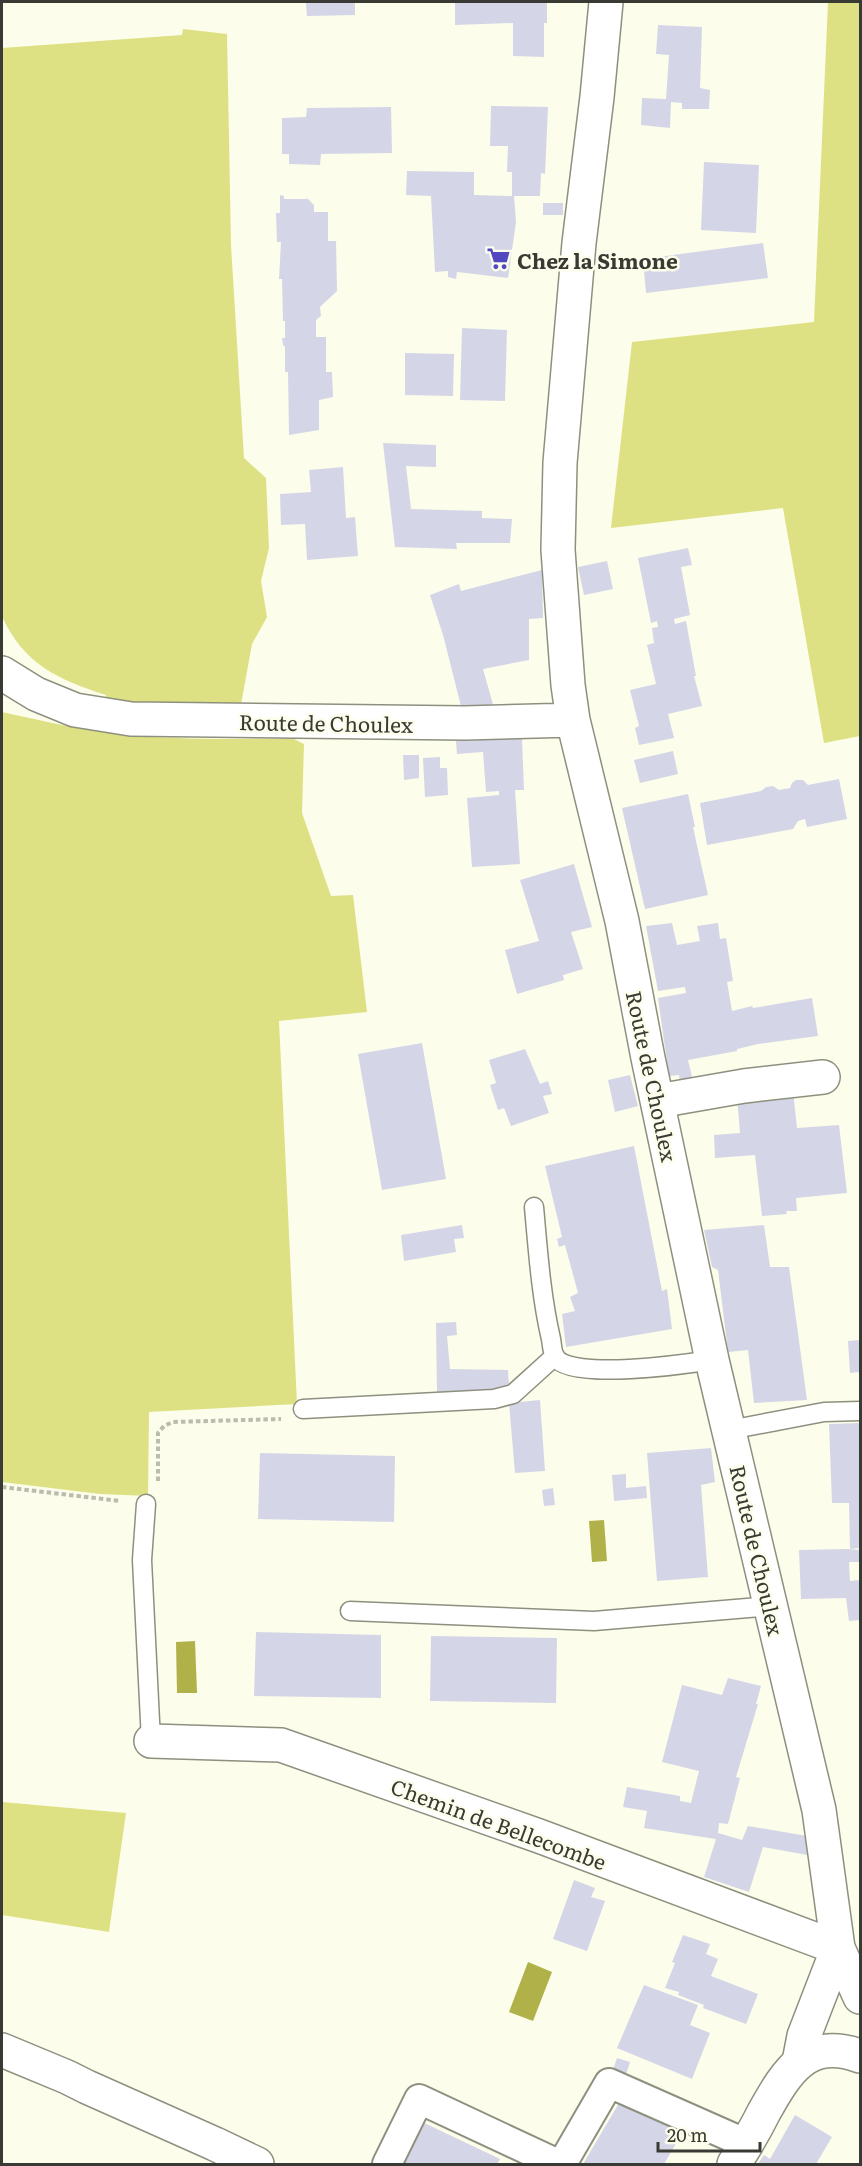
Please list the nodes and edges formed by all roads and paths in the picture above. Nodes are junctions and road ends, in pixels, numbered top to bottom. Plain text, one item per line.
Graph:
1 (606, 2) edge
2 (2, 673) edge
3 (573, 720) junction
4 (823, 1077) dead end
5 (658, 1101) junction
6 (534, 1207) dead end
7 (555, 1356) junction
8 (712, 1360) junction
9 (303, 1409) joint
10 (861, 1411) edge
11 (729, 1430) junction
12 (2, 1487) edge
13 (146, 1504) junction
14 (771, 1605) junction
15 (350, 1611) dead end
16 (151, 1741) joint
17 (838, 1948) junction
18 (861, 1997) edge
19 (2, 2050) edge
20 (830, 2056) edge
21 (741, 2154) edge
22 (257, 2164) edge
23 (387, 2164) edge
24 (560, 2164) edge

1 - 3 street
2 - 3 street, Route de Choulex
3 - 5 street, Route de Choulex
4 - 5 street
5 - 8 street, Route de Choulex
6 - 7 lane
7 - 8 lane
7 - 9 lane
8 - 11 street, Route de Choulex
9 - 13 path
10 - 11 lane
11 - 14 street, Route de Choulex
12 - 13 path
13 - 16 lane
14 - 15 lane
14 - 17 street, Route de Choulex
16 - 17 street, Chemin de Bellecombe
17 - 18 street, Route de Choulex
17 - 20 street
19 - 22 street
20 - 21 street
21 - 24 street
23 - 24 street

